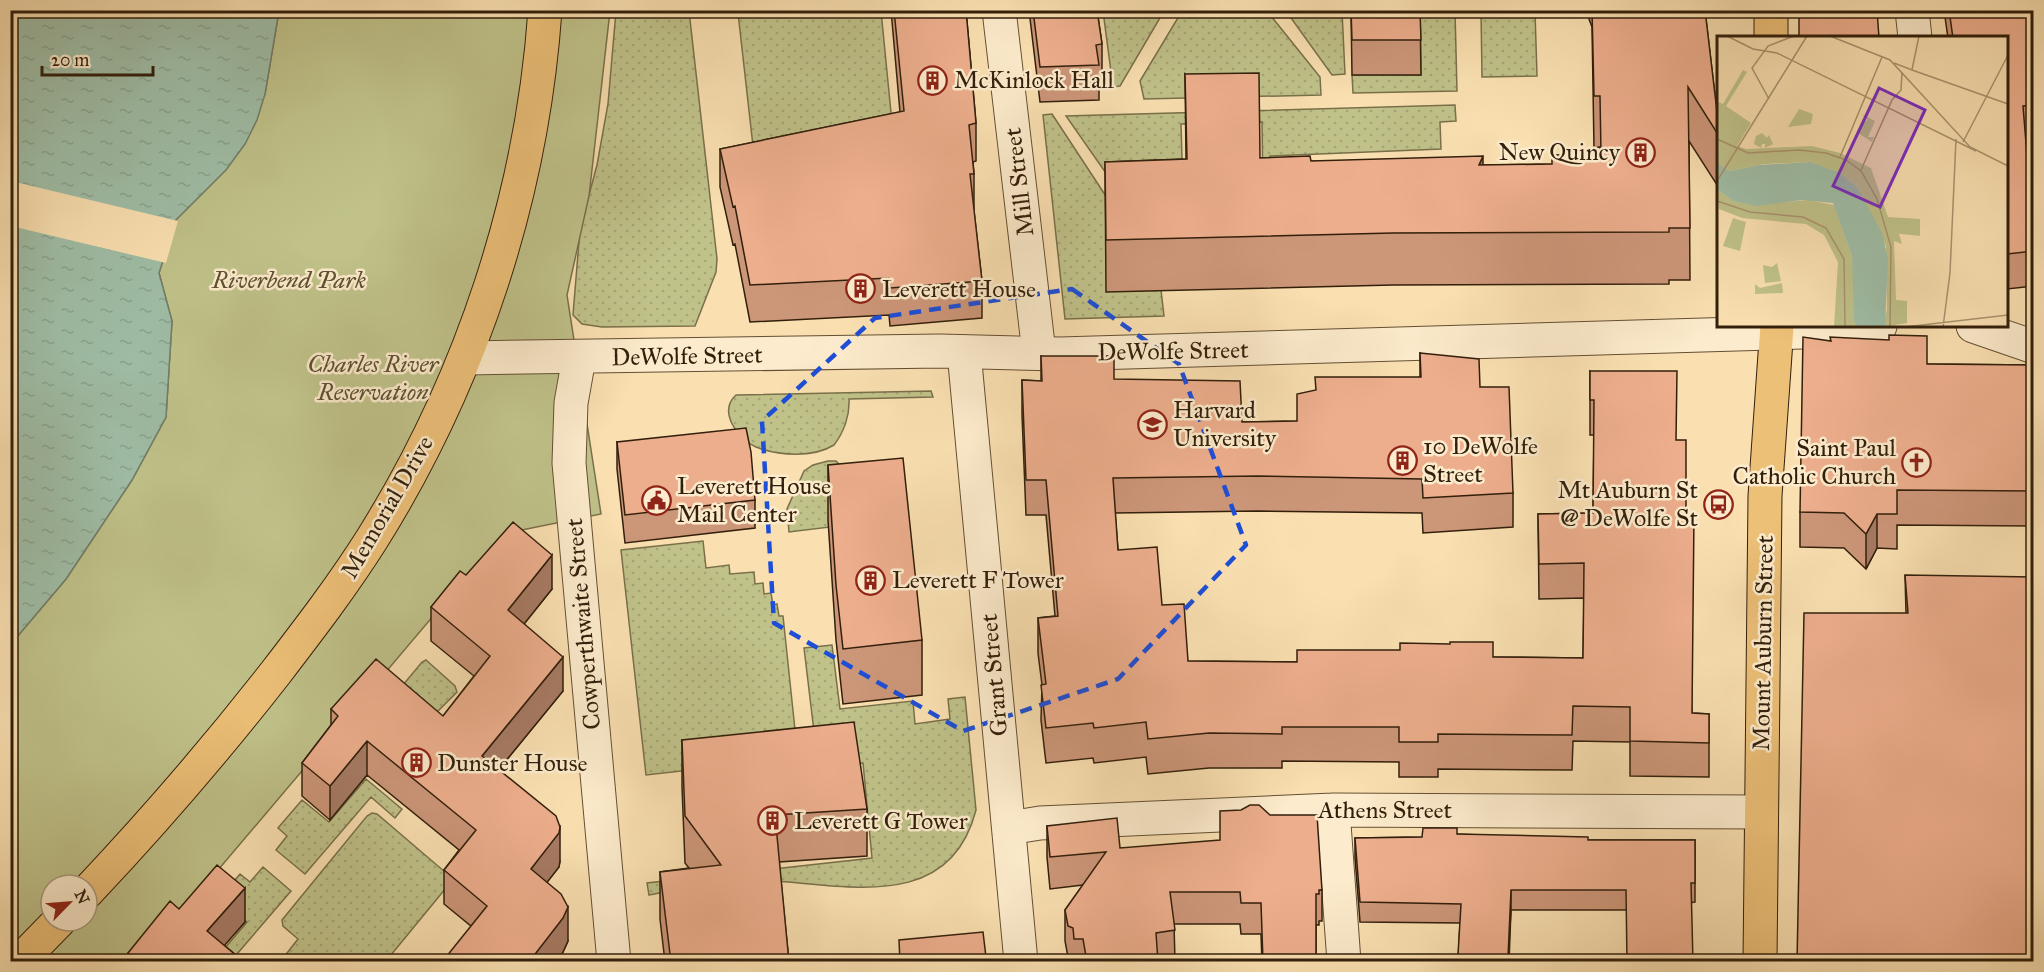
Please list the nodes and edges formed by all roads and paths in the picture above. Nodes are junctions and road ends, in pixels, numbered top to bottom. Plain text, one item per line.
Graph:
1 (545, 10) edge
2 (999, 10) edge
3 (1771, 10) edge
4 (1912, 10) edge
5 (1771, 36) edge
6 (1916, 36) edge
7 (1845, 327) edge
8 (1976, 327) edge
9 (1776, 329) edge
10 (2034, 347) edge
11 (964, 352) junction
12 (1039, 353) junction
13 (465, 358) junction
14 (579, 358) junction
15 (1333, 810) junction
16 (1761, 812) junction
17 (1009, 828) junction
18 (99, 879) edge
19 (47, 933) edge
20 (19, 962) edge
21 (614, 962) edge
22 (1021, 962) edge
23 (1344, 962) edge
24 (1760, 962) edge

1 - 13 main road, Memorial Drive
2 - 12 street, Mill Street
3 - 5 main road
4 - 6 street
7 - 9 street, DeWolfe Street
8 - 10 street
9 - 12 street, DeWolfe Street
9 - 16 main road, Mount Auburn Street
11 - 12 street, DeWolfe Street
11 - 14 street, DeWolfe Street
11 - 17 street, Grant Street
13 - 14 street, DeWolfe Street
13 - 18 main road, Memorial Drive
14 - 21 street, Cowperthwaite Street
15 - 16 street, Athens Street
15 - 17 street, Athens Street
15 - 23 street
16 - 24 main road, Mount Auburn Street
17 - 22 street, Grant Street
19 - 20 main road

